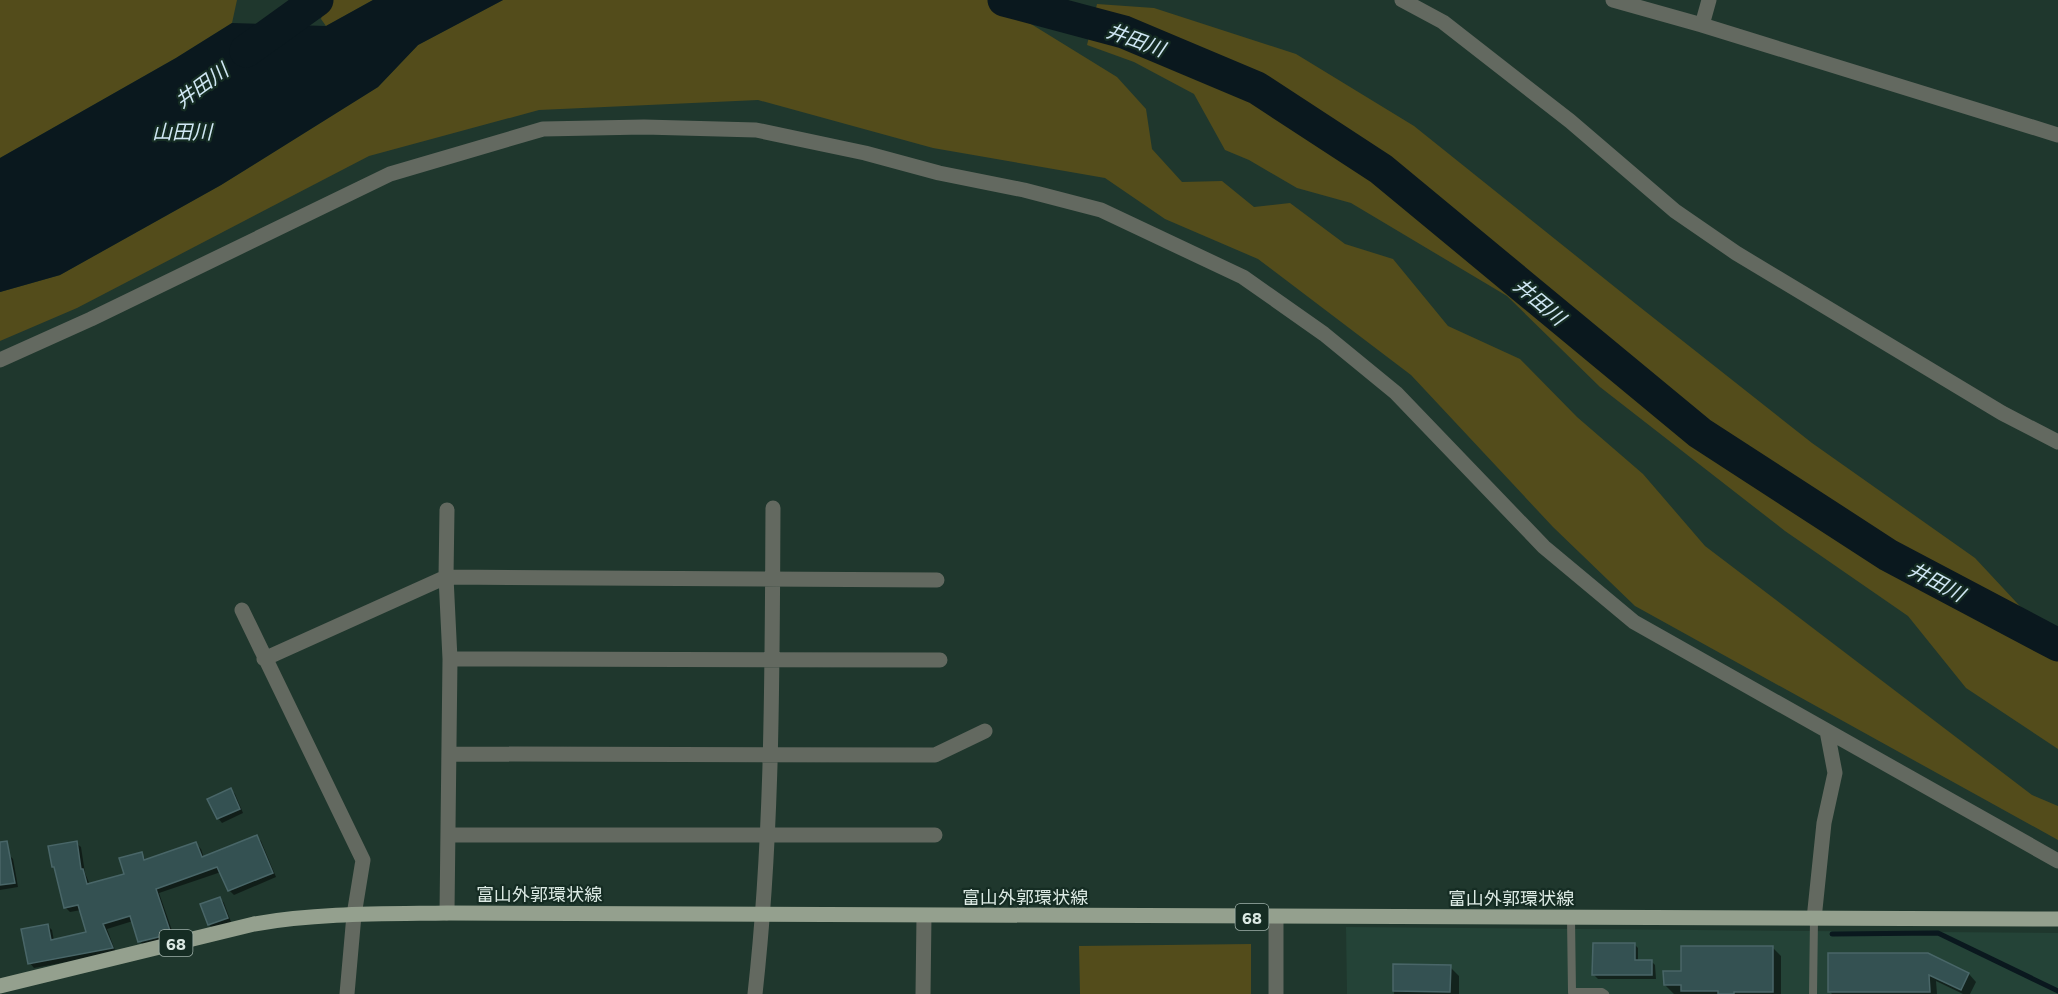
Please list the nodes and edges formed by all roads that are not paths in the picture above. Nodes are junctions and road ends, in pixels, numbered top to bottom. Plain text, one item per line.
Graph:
1 (1402, 0) edge
2 (1613, 0) edge
3 (1709, 0) edge
4 (1702, 25) junction
5 (2058, 135) edge
6 (0, 360) edge
7 (2058, 442) edge
8 (773, 508) dead end
9 (447, 510) dead end
10 (446, 577) junction
11 (772, 580) junction
12 (937, 580) dead end
13 (242, 610) dead end
14 (264, 659) junction
15 (450, 659) junction
16 (772, 660) junction
17 (940, 660) dead end
18 (985, 731) dead end
19 (1827, 731) junction
20 (769, 753) junction
21 (449, 754) junction
22 (766, 834) junction
23 (448, 835) junction
24 (935, 835) dead end
25 (2058, 861) edge
26 (447, 913) junction
27 (764, 914) junction
28 (354, 915) junction
29 (924, 916) junction
30 (1276, 917) junction
31 (1571, 918) junction
32 (1814, 919) junction
33 (2058, 919) edge
34 (0, 986) edge
35 (347, 994) edge
36 (755, 994) edge
37 (923, 994) edge
38 (1276, 994) edge
39 (1605, 994) edge
40 (1813, 994) edge

1 - 7 street
2 - 4 street
3 - 4 street
4 - 5 street
6 - 19 street
8 - 11 street
9 - 10 street
10 - 11 street
10 - 14 street
10 - 15 street
11 - 12 street
11 - 16 street
13 - 14 street
14 - 28 street
15 - 16 street
15 - 21 street
16 - 17 street
16 - 20 street
18 - 20 street
19 - 25 street
19 - 32 street
20 - 21 street
20 - 22 street
21 - 23 street
22 - 23 street
22 - 24 street
22 - 27 street
23 - 26 street
26 - 27 main road, 富山外郭環状線 / 68
26 - 28 main road, 富山外郭環状線 / 68
27 - 29 main road, 富山外郭環状線 / 68
27 - 36 street
28 - 34 main road, 富山外郭環状線 / 68
28 - 35 street
29 - 30 main road, 富山外郭環状線 / 68
29 - 37 street
30 - 31 main road, 富山外郭環状線 / 68
30 - 38 street
31 - 32 main road, 富山外郭環状線 / 68
31 - 39 lane
32 - 33 main road, 富山外郭環状線 / 68
32 - 40 lane

